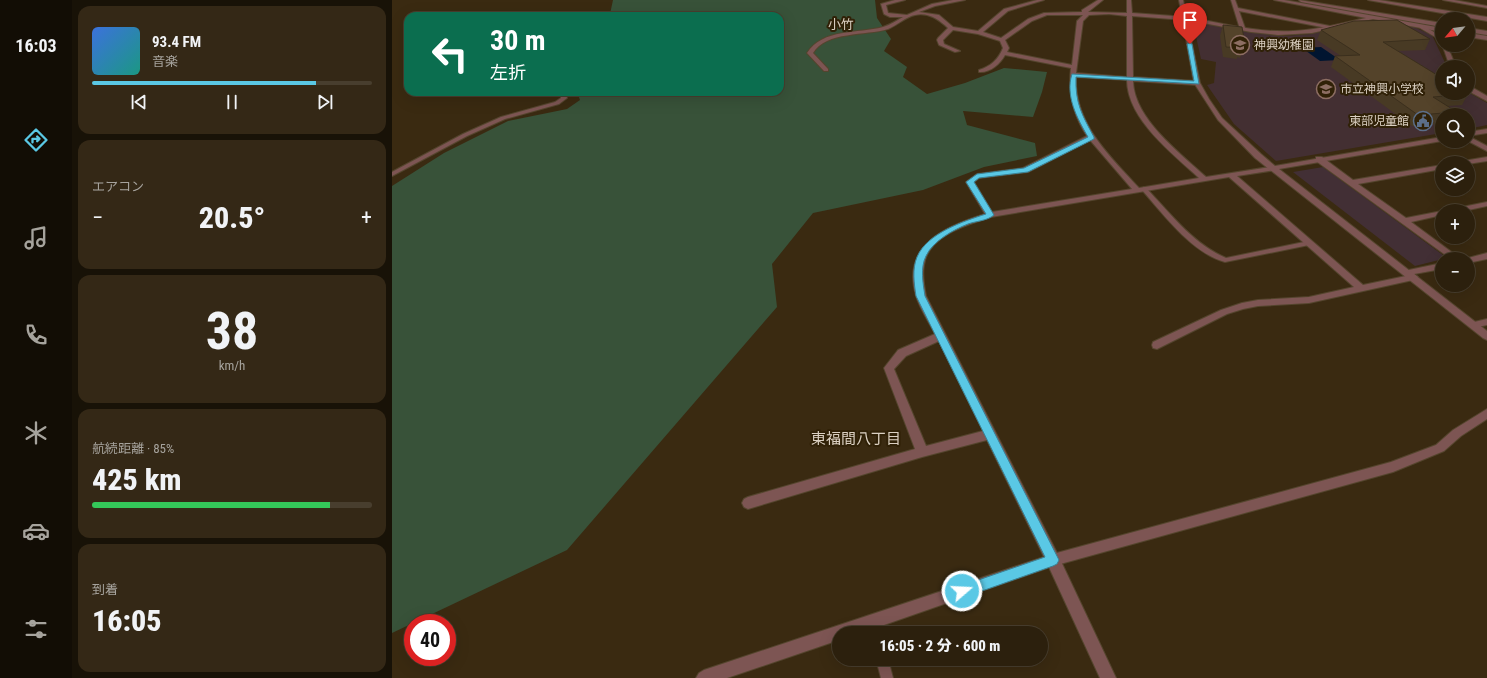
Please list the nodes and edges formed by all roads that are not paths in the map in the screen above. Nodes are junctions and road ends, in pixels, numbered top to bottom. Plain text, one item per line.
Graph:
1 (903, 0) edge
2 (964, 0) edge
3 (1042, 0) edge
4 (1101, 0) edge
5 (1129, 0) edge
6 (1181, 0) edge
7 (1233, 0) edge
8 (1276, 0) edge
9 (1370, 0) edge
10 (1445, 0) edge
11 (1301, 2) edge
12 (1487, 7) edge
13 (1435, 8) junction
14 (1237, 9) junction
15 (915, 13) junction
16 (1087, 14) junction
17 (1129, 14) junction
18 (907, 16) junction
19 (1185, 18) junction
20 (1370, 18) junction
21 (1487, 19) edge
22 (1430, 23) junction
23 (1435, 24) edge
24 (1332, 27) junction
25 (1422, 27) junction
26 (951, 28) junction
27 (1242, 28) junction
28 (1435, 29) edge
29 (1475, 31) edge
30 (979, 33) junction
31 (1487, 33) edge
32 (1435, 35) edge
33 (1475, 36) edge
34 (1487, 38) edge
35 (1002, 40) junction
36 (957, 51) dead end
37 (1004, 53) junction
38 (1074, 67) junction
39 (826, 70) dead end
40 (982, 71) dead end
41 (1074, 75) junction
42 (1130, 78) junction
43 (1197, 83) junction
44 (1475, 93) edge
45 (564, 96) edge
46 (1487, 99) edge
47 (1487, 131) edge
48 (1475, 133) edge
49 (1091, 137) junction
50 (1435, 140) edge
51 (1475, 142) edge
52 (1487, 149) edge
53 (1319, 159) junction
54 (1487, 159) edge
55 (1475, 161) edge
56 (1273, 168) junction
57 (1435, 168) edge
58 (392, 174) edge
59 (1231, 175) junction
60 (1204, 179) junction
61 (1352, 183) junction
62 (1140, 189) junction
63 (1487, 204) edge
64 (1475, 206) edge
65 (1435, 214) edge
66 (990, 215) junction
67 (1404, 221) junction
68 (1309, 242) junction
69 (1447, 252) edge
70 (1487, 256) edge
71 (1475, 259) edge
72 (1435, 268) edge
73 (1410, 275) junction
74 (1361, 288) junction
75 (1487, 322) edge
76 (1473, 325) junction
77 (941, 336) junction
78 (1487, 336) edge
79 (1157, 345) dead end
80 (1487, 413) edge
81 (990, 434) junction
82 (922, 452) junction
83 (748, 503) dead end
84 (1053, 560) junction
85 (878, 626) edge
86 (832, 636) edge
87 (884, 666) edge
88 (704, 678) edge
89 (887, 678) edge
90 (1108, 678) edge

1 - 18 street
2 - 15 street
3 - 30 street
4 - 16 street
5 - 17 street
6 - 19 street
7 - 14 street
8 - 11 street
9 - 13 street
10 - 12 street
11 - 20 street
11 - 22 street
13 - 21 street
13 - 22 street
14 - 24 street
14 - 27 street
15 - 18 street
15 - 26 street
16 - 17 street
16 - 35 street
16 - 38 street
17 - 19 street
17 - 42 street
18 - 39 street
19 - 27 street
19 - 43 street
20 - 24 street
20 - 25 street
22 - 23 street
24 - 27 street
25 - 28 street
25 - 32 street
26 - 30 street
26 - 36 street
29 - 31 street
30 - 35 street
33 - 34 street
35 - 37 street
37 - 38 street
37 - 40 street
38 - 41 street
41 - 42 street
41 - 49 street
42 - 43 street
42 - 60 street
43 - 56 street
44 - 46 street
45 - 58 lane
47 - 48 street
49 - 62 street
49 - 66 street
50 - 53 street
51 - 52 street
53 - 56 street
53 - 61 street
54 - 55 street
56 - 59 street
56 - 73 street
57 - 61 street
59 - 60 street
59 - 68 street
60 - 62 street
61 - 67 street
62 - 66 street
62 - 68 lane
63 - 64 street
65 - 67 street
66 - 77 street
67 - 69 street
68 - 74 street
70 - 71 street
72 - 73 street
73 - 74 street
73 - 76 street
74 - 79 street
75 - 76 street
76 - 78 street
77 - 81 street
77 - 82 street
80 - 84 street
81 - 82 street
81 - 84 street
82 - 83 street
84 - 85 street
84 - 90 street
86 - 88 street
87 - 89 lane

